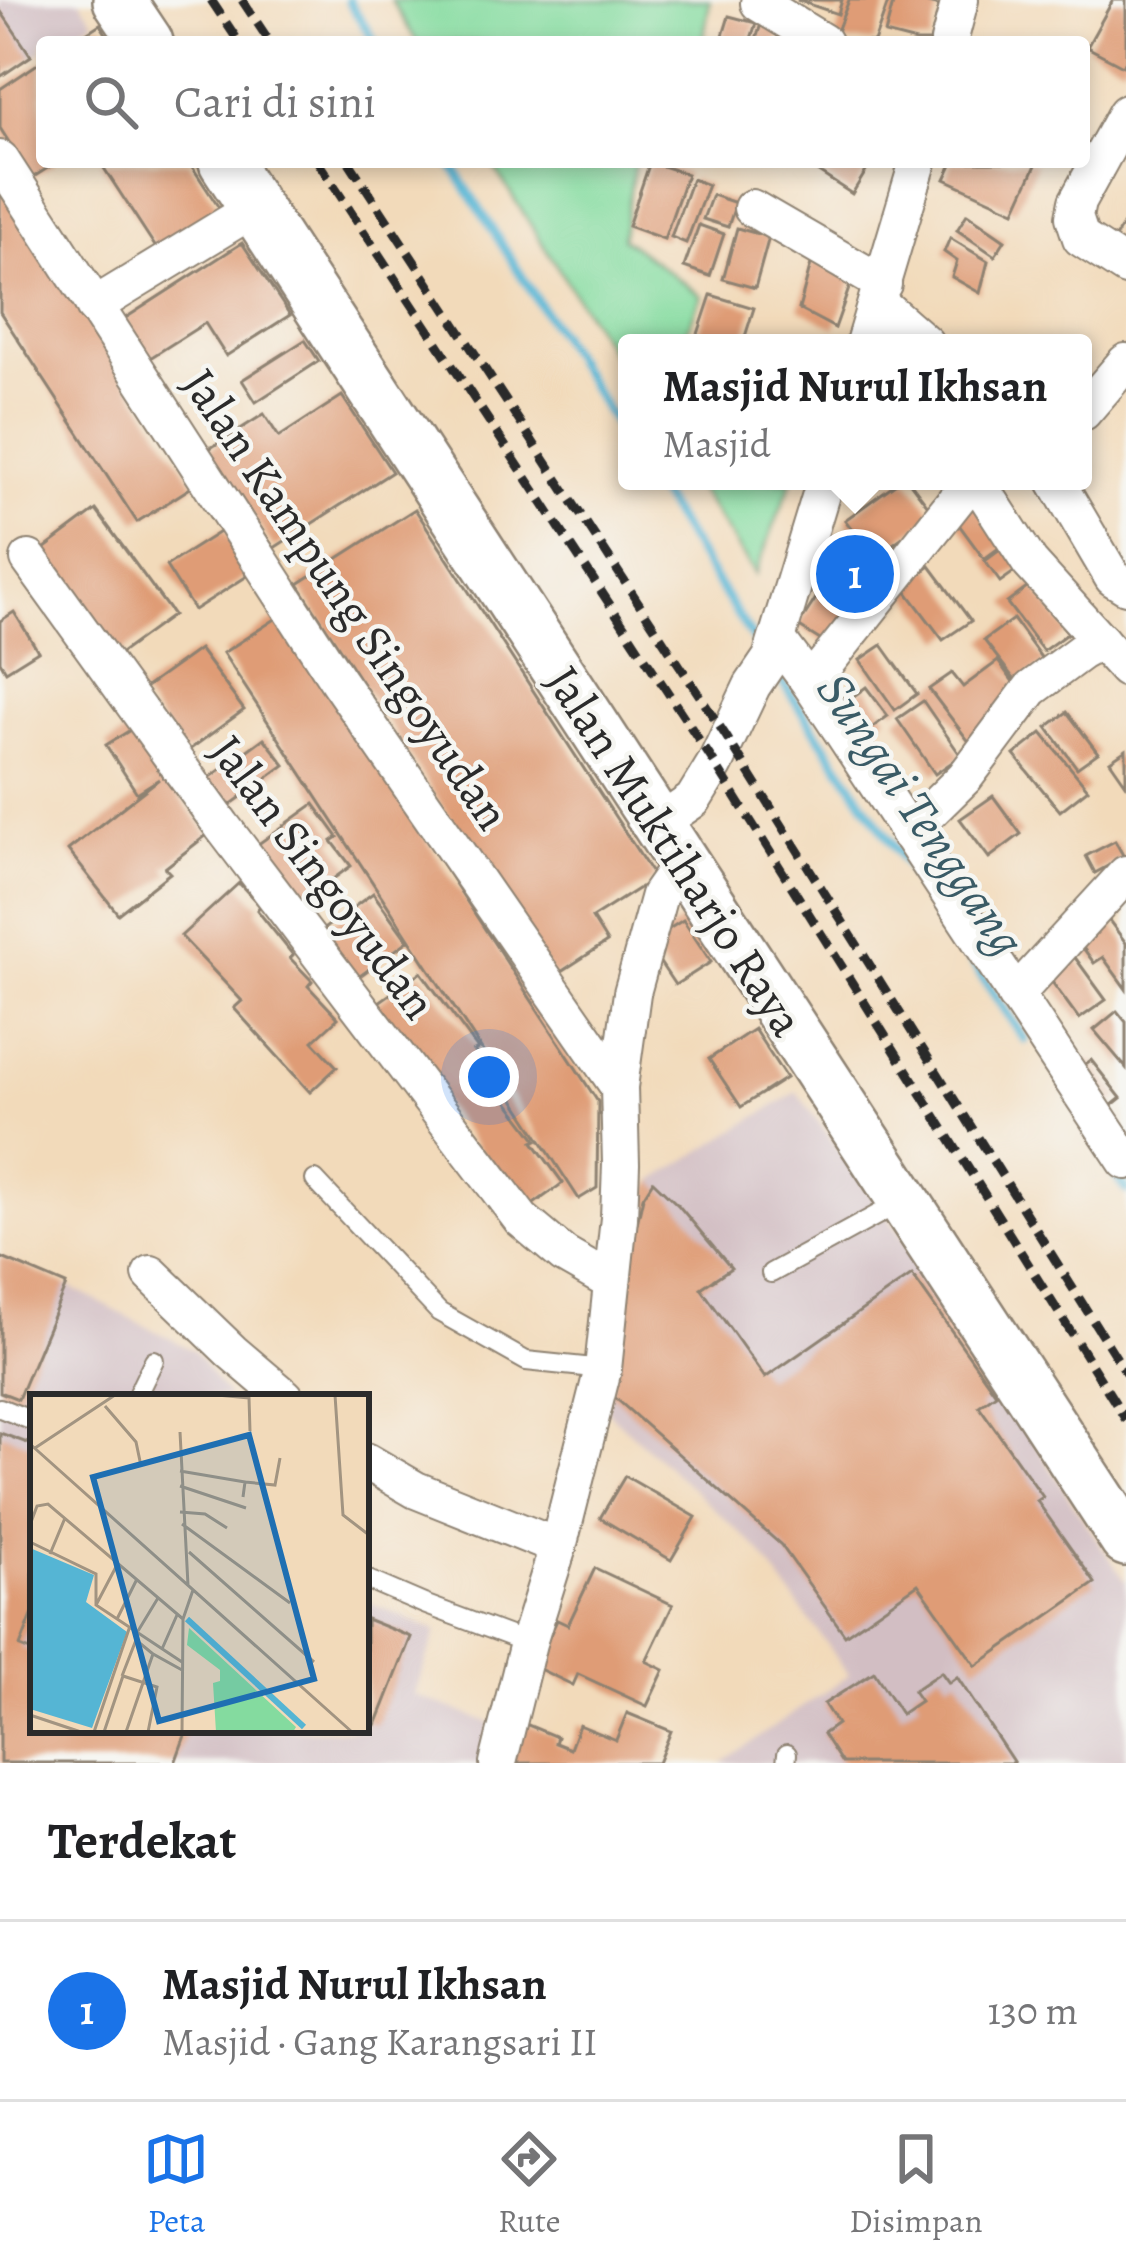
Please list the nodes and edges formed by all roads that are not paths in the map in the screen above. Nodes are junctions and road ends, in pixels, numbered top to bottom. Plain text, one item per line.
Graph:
1 (119, 0) edge
2 (960, 0) edge
3 (759, 3) dead end
4 (143, 36) edge
5 (813, 36) edge
6 (951, 36) edge
7 (1126, 113) edge
8 (0, 159) edge
9 (229, 168) edge
10 (916, 168) edge
11 (255, 208) junction
12 (752, 208) dead end
13 (1126, 267) edge
14 (880, 293) junction
15 (94, 305) junction
16 (867, 334) edge
17 (917, 334) edge
18 (1126, 362) edge
19 (1092, 402) edge
20 (822, 490) edge
21 (967, 490) edge
22 (980, 490) edge
23 (1062, 490) edge
24 (29, 559) dead end
25 (1126, 586) edge
26 (1101, 641) junction
27 (777, 644) junction
28 (1126, 669) edge
29 (810, 683) junction
30 (908, 833) junction
31 (670, 843) junction
32 (1126, 874) edge
33 (1016, 995) junction
34 (619, 1088) junction
35 (1121, 1142) edge
36 (315, 1180) dead end
37 (904, 1201) junction
38 (771, 1273) dead end
39 (151, 1274) dead end
40 (611, 1282) junction
41 (154, 1360) dead end
42 (603, 1369) junction
43 (137, 1394) edge
44 (281, 1394) edge
45 (0, 1408) edge
46 (30, 1420) edge
47 (369, 1463) edge
48 (1126, 1540) edge
49 (558, 1547) junction
50 (369, 1580) edge
51 (528, 1643) junction
52 (498, 1763) edge

1 - 4 street
2 - 6 street
3 - 5 street
7 - 13 street
8 - 15 street, Jalan Kampung Singoyudan
9 - 11 street, Jalan Muktiharjo Raya
10 - 14 street
11 - 15 street
11 - 31 street, Jalan Muktiharjo Raya
12 - 14 street
14 - 16 street
14 - 17 street
15 - 34 street, Jalan Kampung Singoyudan
18 - 19 street
20 - 27 street
21 - 29 street
22 - 26 street
23 - 25 street
24 - 40 street, Jalan Singoyudan
26 - 28 street
26 - 30 street
27 - 29 street
27 - 31 street
29 - 30 street
30 - 33 street
31 - 34 street
31 - 37 street, Jalan Muktiharjo Raya
32 - 33 street
33 - 35 street
34 - 40 street
36 - 42 lane
37 - 38 lane
37 - 48 street, Jalan Muktiharjo Raya
39 - 44 street
40 - 42 street
41 - 43 lane
42 - 49 street
45 - 46 lane
47 - 49 street
49 - 51 street
50 - 51 lane
51 - 52 street

